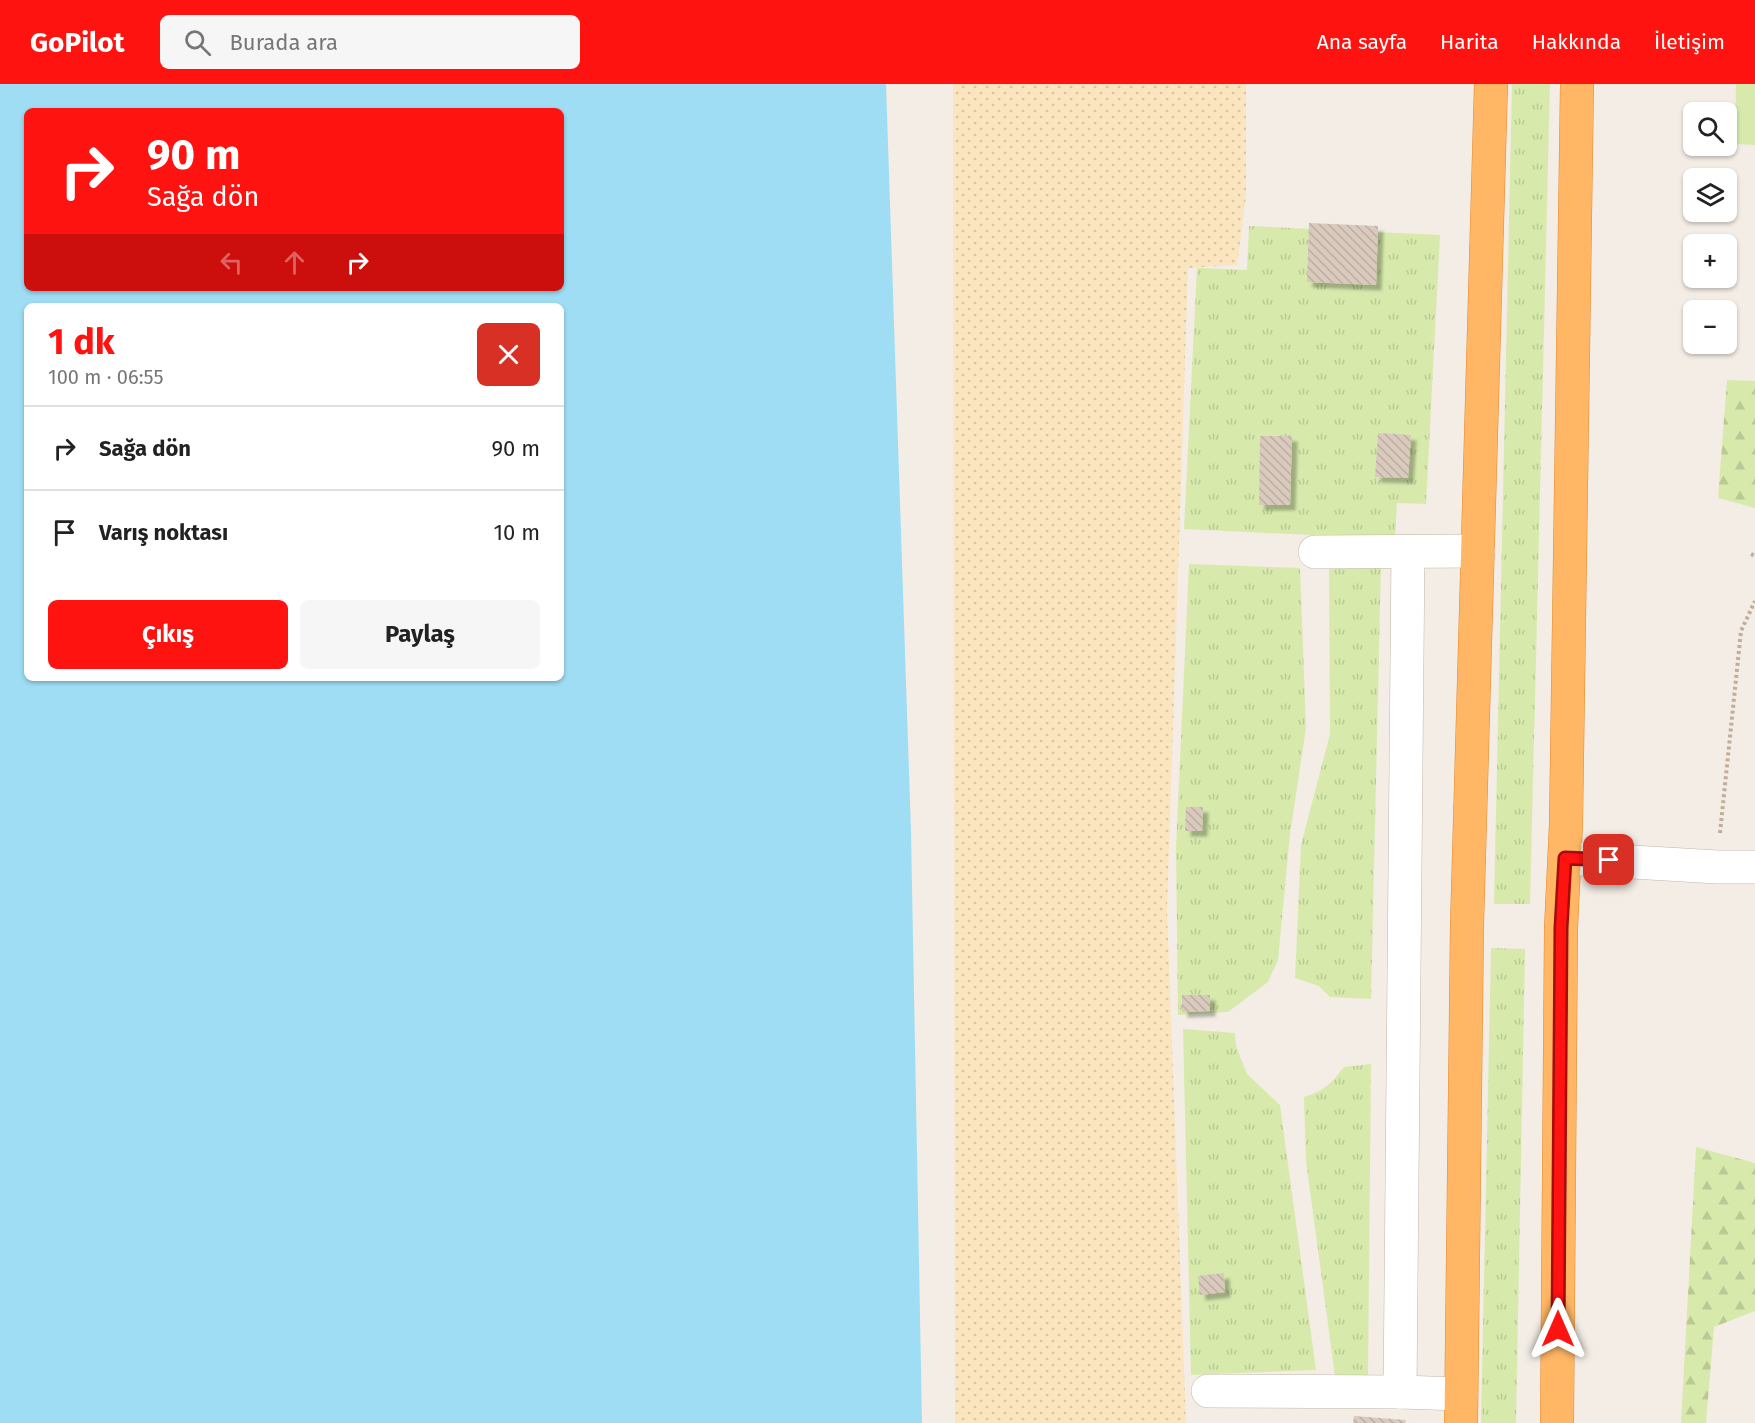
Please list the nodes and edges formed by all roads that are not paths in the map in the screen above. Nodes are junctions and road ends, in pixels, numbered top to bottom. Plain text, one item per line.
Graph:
1 (1491, 84) edge
2 (1577, 84) edge
3 (1478, 551) junction
4 (1315, 552) dead end
5 (1408, 552) junction
6 (1565, 858) junction
7 (1755, 867) edge
8 (1208, 1391) dead end
9 (1400, 1392) junction
10 (1461, 1408) edge
11 (1557, 1423) edge

1 - 3 highway
2 - 6 highway
3 - 5 street
3 - 10 highway
4 - 5 street
5 - 9 street
6 - 7 street
6 - 11 highway
8 - 9 street
9 - 10 street

